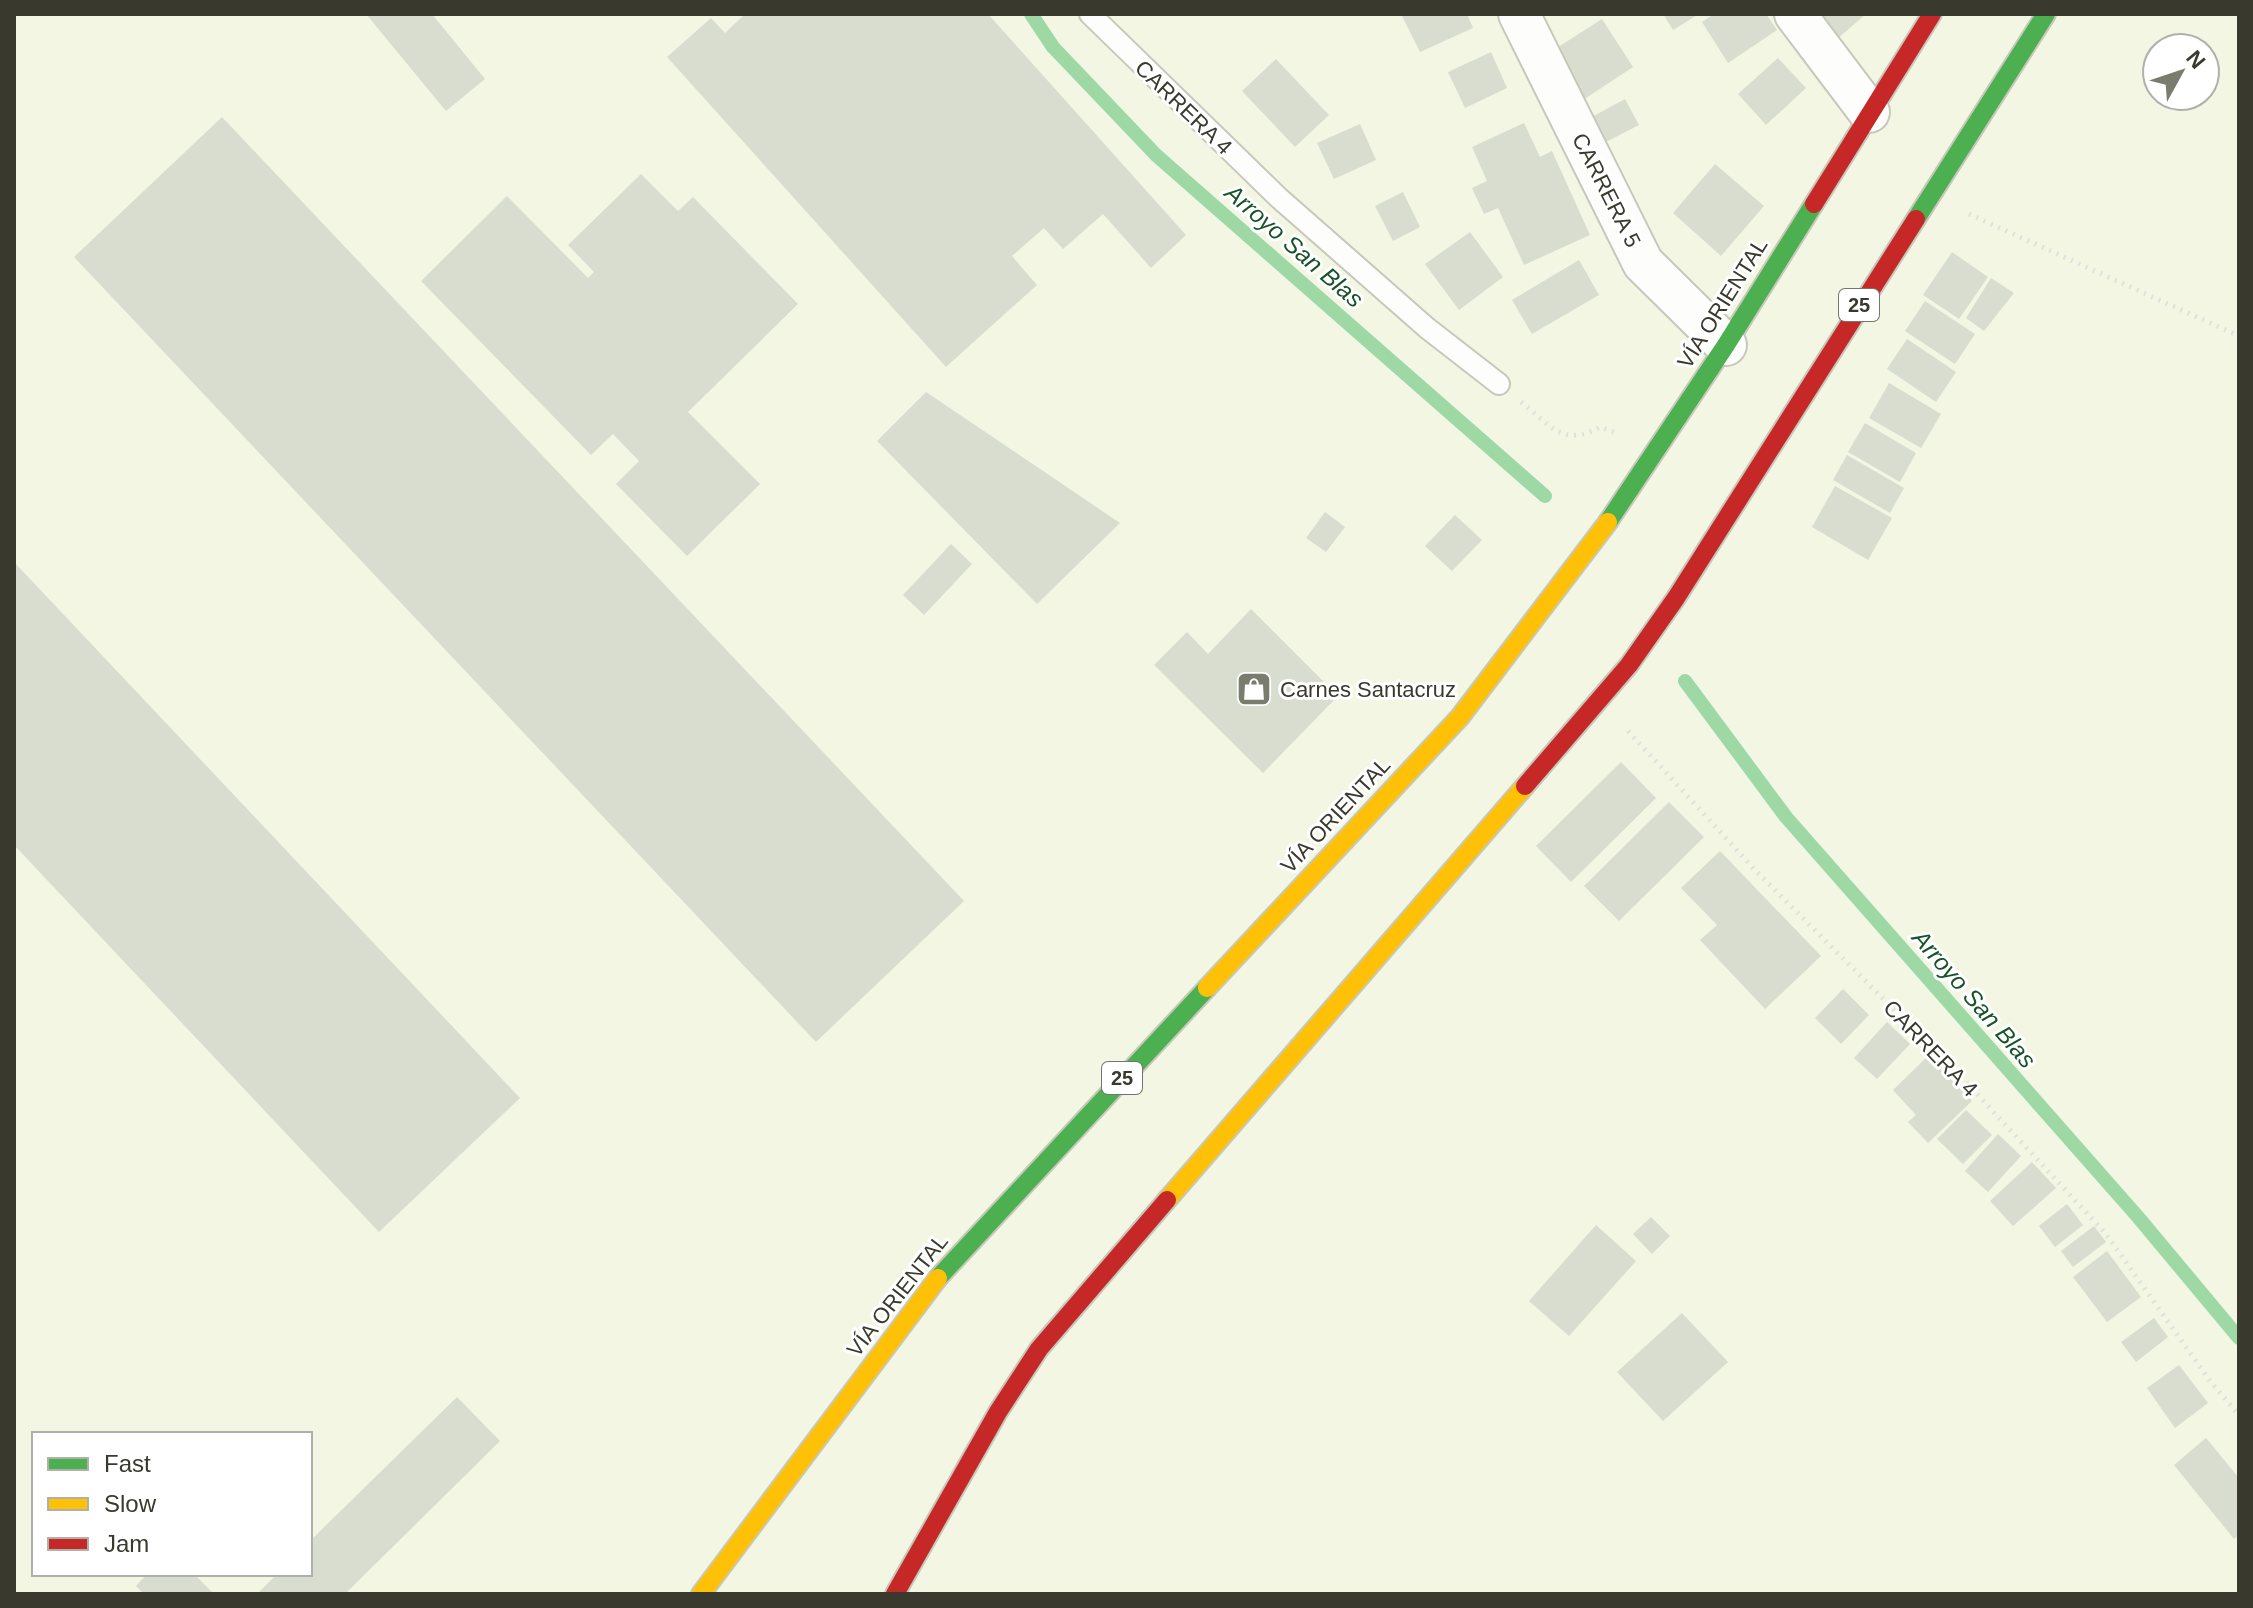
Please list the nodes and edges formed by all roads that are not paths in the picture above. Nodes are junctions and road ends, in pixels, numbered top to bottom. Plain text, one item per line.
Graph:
1 (1090, 14) edge
2 (1519, 14) edge
3 (1795, 14) edge
4 (1932, 14) edge
5 (2046, 14) edge
6 (1869, 112) junction
7 (1726, 345) junction
8 (1499, 384) road end
9 (701, 1594) edge
10 (895, 1594) edge

1 - 8 lane, CARRERA 4
2 - 7 street, CARRERA 5
3 - 6 street
4 - 6 highway, VÍA ORIENTAL / 25
5 - 10 highway, 25
6 - 7 highway, VÍA ORIENTAL / 25
7 - 9 highway, VÍA ORIENTAL / 25

